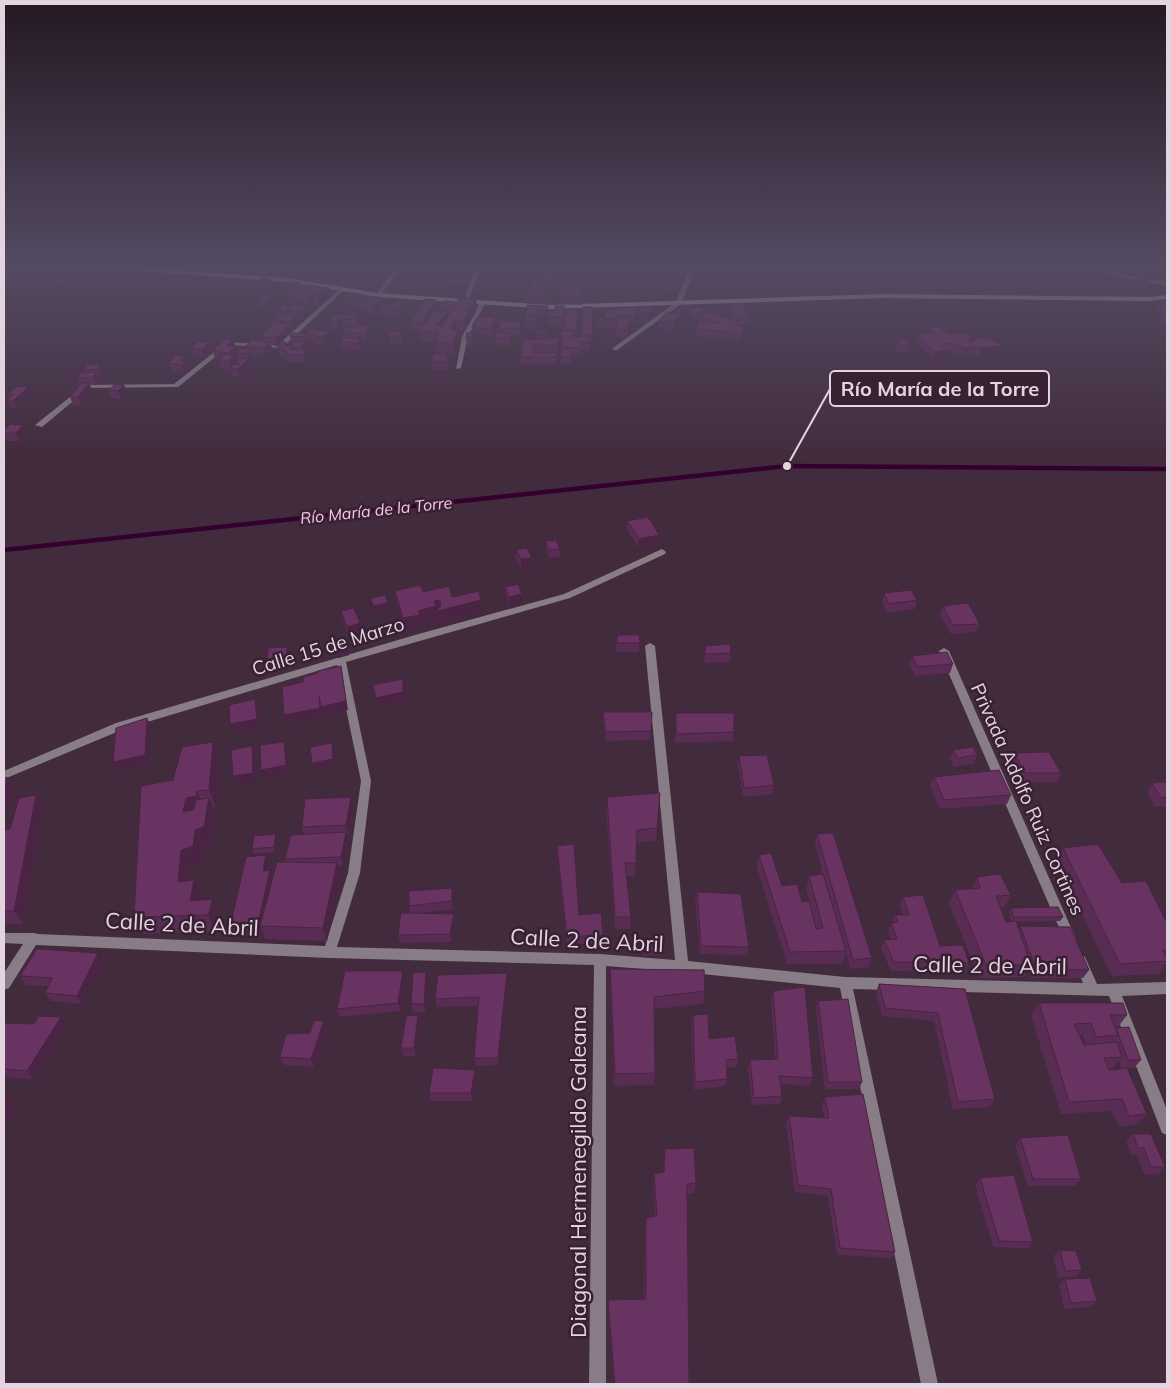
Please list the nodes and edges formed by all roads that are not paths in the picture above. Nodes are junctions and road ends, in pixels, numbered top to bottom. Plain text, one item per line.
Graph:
1 (299, 329) edge
2 (469, 329) edge
3 (643, 329) edge
4 (615, 349) dead end
5 (458, 368) dead end
6 (39, 425) dead end
7 (662, 552) dead end
8 (650, 646) dead end
9 (944, 651) edge
10 (341, 662) junction
11 (4, 775) edge
12 (4, 938) edge
13 (34, 938) junction
14 (329, 952) junction
15 (600, 960) junction
16 (682, 966) junction
17 (845, 983) junction
18 (4, 984) edge
19 (1092, 988) junction
20 (1167, 988) edge
21 (1113, 990) junction
22 (1167, 1128) edge
23 (598, 1384) edge
24 (930, 1384) edge

1 - 6 street
2 - 5 street
3 - 4 street
7 - 10 street, Calle 15 de Marzo
8 - 16 street
9 - 19 street, Privada Adolfo Ruiz Cortines
10 - 11 street, Calle 15 de Marzo
10 - 14 street
12 - 13 street, Calle 2 de Abril
13 - 14 street, Calle 2 de Abril
13 - 18 street
14 - 15 street, Calle 2 de Abril
15 - 16 street, Calle 2 de Abril
15 - 23 street, Diagonal Hermenegildo Galeana
16 - 17 street, Calle 2 de Abril
17 - 19 street, Calle 2 de Abril
17 - 24 street
19 - 21 street, Calle 2 de Abril
20 - 21 street, Calle 2 de Abril
21 - 22 street

